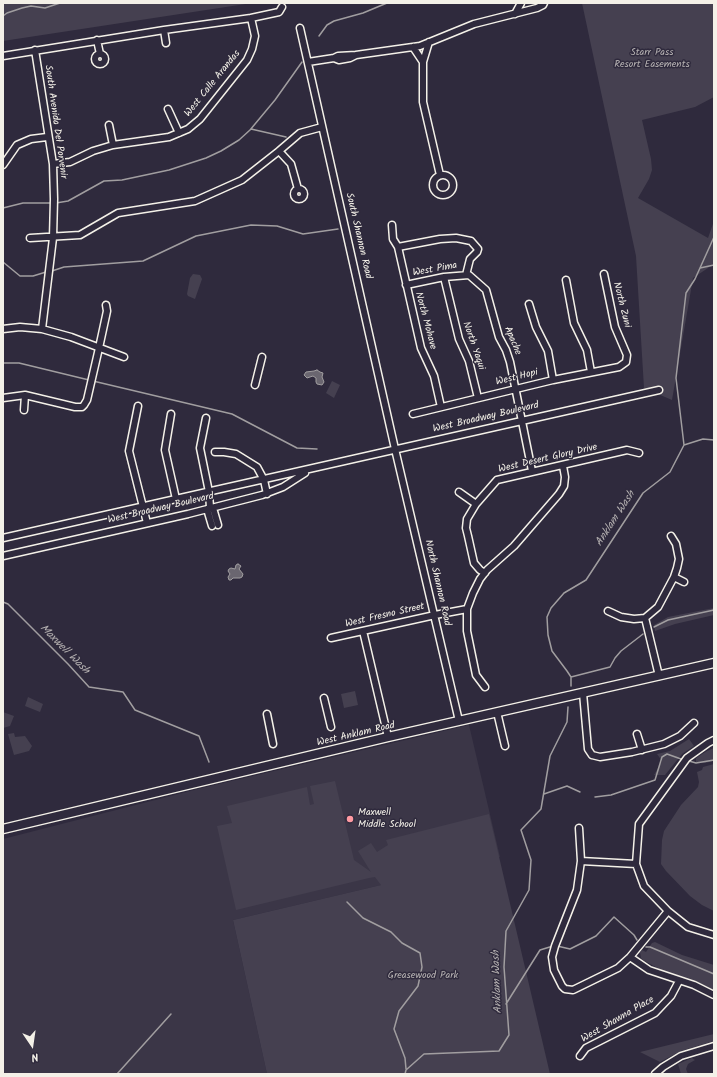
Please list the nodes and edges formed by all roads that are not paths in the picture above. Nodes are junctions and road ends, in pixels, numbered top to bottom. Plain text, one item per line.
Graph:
1 (521, 3) edge
2 (544, 3) edge
3 (282, 7) dead end
4 (515, 14) junction
5 (251, 18) junction
6 (300, 28) dead end
7 (164, 30) junction
8 (98, 40) junction
9 (429, 42) junction
10 (166, 43) dead end
11 (414, 47) junction
12 (35, 50) junction
13 (100, 54) dead end
14 (3, 56) edge
15 (308, 62) junction
16 (423, 62) junction
17 (168, 109) dead end
18 (109, 125) dead end
19 (322, 127) junction
20 (179, 134) junction
21 (48, 136) junction
22 (113, 145) junction
23 (279, 151) junction
24 (52, 164) junction
25 (3, 165) edge
26 (440, 175) dead end
27 (298, 189) dead end
28 (392, 225) dead end
29 (30, 238) dead end
30 (53, 238) junction
31 (398, 247) junction
32 (604, 274) dead end
33 (466, 275) junction
34 (444, 277) junction
35 (566, 280) dead end
36 (406, 285) junction
37 (486, 290) joint
38 (529, 304) dead end
39 (106, 305) dead end
40 (42, 329) junction
41 (3, 330) edge
42 (99, 348) junction
43 (124, 357) dead end
44 (262, 357) dead end
45 (626, 362) joint
46 (591, 372) junction
47 (553, 380) junction
48 (255, 385) dead end
49 (515, 389) junction
50 (659, 390) dead end
51 (24, 395) junction
52 (3, 398) edge
53 (478, 398) junction
54 (138, 406) dead end
55 (441, 407) junction
56 (24, 410) dead end
57 (171, 414) dead end
58 (413, 414) dead end
59 (206, 418) dead end
60 (522, 421) junction
61 (395, 449) junction
62 (215, 452) dead end
63 (639, 453) dead end
64 (563, 466) junction
65 (318, 467) junction
66 (532, 471) junction
67 (264, 480) junction
68 (209, 492) junction
69 (459, 492) dead end
70 (267, 494) junction
71 (176, 498) junction
72 (476, 504) junction
73 (142, 506) junction
74 (210, 508) junction
75 (146, 523) junction
76 (215, 526) dead end
77 (671, 536) dead end
78 (3, 538) edge
79 (3, 556) edge
80 (485, 573) junction
81 (674, 577) junction
82 (684, 582) dead end
83 (467, 609) junction
84 (608, 611) dead end
85 (435, 615) junction
86 (645, 618) junction
87 (363, 631) junction
88 (331, 638) dead end
89 (714, 663) edge
90 (659, 676) junction
91 (485, 688) dead end
92 (583, 693) junction
93 (324, 698) dead end
94 (497, 712) junction
95 (267, 714) dead end
96 (459, 721) junction
97 (694, 723) dead end
98 (331, 727) dead end
99 (638, 734) dead end
100 (388, 737) junction
101 (714, 740) edge
102 (273, 744) dead end
103 (714, 744) edge
104 (505, 746) dead end
105 (704, 746) junction
106 (642, 750) junction
107 (579, 828) dead end
108 (3, 829) edge
109 (580, 861) junction
110 (636, 864) junction
111 (668, 911) junction
112 (714, 935) edge
113 (630, 957) junction
114 (679, 981) junction
115 (714, 995) edge
116 (714, 1046) edge
117 (580, 1056) dead end
118 (655, 1074) edge

1 - 4 street
2 - 4 street
3 - 5 street
4 - 9 street
5 - 7 street
5 - 20 street, West Calle Arandas
6 - 15 street, South Shannon Road
7 - 8 street
7 - 10 street
8 - 12 street
8 - 13 street
9 - 11 street
9 - 16 street
11 - 15 street
11 - 16 street
12 - 14 street
12 - 21 street, South Avenida Del Porvenir
15 - 19 street, South Shannon Road
16 - 26 street
17 - 20 street, West Calle Arandas
18 - 22 street
19 - 23 street
19 - 61 street, South Shannon Road
20 - 22 street, West Calle Arandas
21 - 24 street, South Avenida Del Porvenir
21 - 25 street
22 - 24 street, West Calle Arandas
23 - 27 street
23 - 30 street
24 - 30 street, South Avenida Del Porvenir
28 - 31 street, North Mohave
29 - 30 street
30 - 40 street, South Avenida Del Porvenir
31 - 33 street
31 - 36 street, North Mohave
32 - 45 street, North Zuni
33 - 34 street, West Pima
33 - 37 street, West Pima
34 - 36 street, West Pima
34 - 53 street, North Yaqui
35 - 46 street
36 - 55 street, North Mohave
37 - 49 street, Apache
38 - 47 street
39 - 42 street
40 - 41 street
40 - 42 street
42 - 43 street
42 - 51 street
44 - 48 street
45 - 46 street, West Hopi
46 - 47 street, West Hopi
47 - 49 street, West Hopi
49 - 53 street, West Hopi
49 - 60 street, Apache
50 - 60 street, West Broadway Boulevard
51 - 52 street
51 - 56 street
53 - 55 street, West Hopi
54 - 73 street
55 - 58 street, West Hopi
57 - 71 street
59 - 68 street
60 - 61 street, West Broadway Boulevard
60 - 66 street, Apache
61 - 65 street, West Broadway Boulevard
61 - 85 street, North Shannon Road
62 - 67 street
63 - 64 street, West Desert Glory Drive
64 - 66 street, West Desert Glory Drive
64 - 80 street
65 - 67 street, West Broadway Boulevard
65 - 70 street, West Broadway Boulevard
66 - 72 street, West Desert Glory Drive
67 - 68 street, West Broadway Boulevard
67 - 70 street
68 - 71 street, West Broadway Boulevard
68 - 74 street
69 - 72 street
70 - 74 street, West Broadway Boulevard
71 - 73 street, West Broadway Boulevard
72 - 80 street, West Desert Glory Drive
73 - 75 street
73 - 78 street, West Broadway Boulevard
74 - 75 street, West Broadway Boulevard
74 - 76 street
75 - 79 street, West Broadway Boulevard
77 - 81 street
80 - 83 street
81 - 82 street
81 - 86 street
83 - 85 street, West Fresno Street
83 - 91 street
84 - 86 street
85 - 87 street, West Fresno Street
85 - 96 street, North Shannon Road
86 - 90 street
87 - 88 street, West Fresno Street
87 - 100 street
89 - 90 main road, West Anklam Road
90 - 92 main road, West Anklam Road
92 - 94 main road, West Anklam Road
92 - 106 street
93 - 98 street
94 - 96 main road, West Anklam Road
94 - 104 street
95 - 102 street
96 - 100 main road, West Anklam Road
97 - 106 street
99 - 106 street
100 - 108 main road, West Anklam Road
101 - 105 street
103 - 105 street
105 - 110 street
107 - 109 street
109 - 110 street
109 - 113 street
110 - 111 street
111 - 112 street
111 - 113 street
113 - 114 street
114 - 115 street
114 - 117 street, West Shawna Place
116 - 118 street

